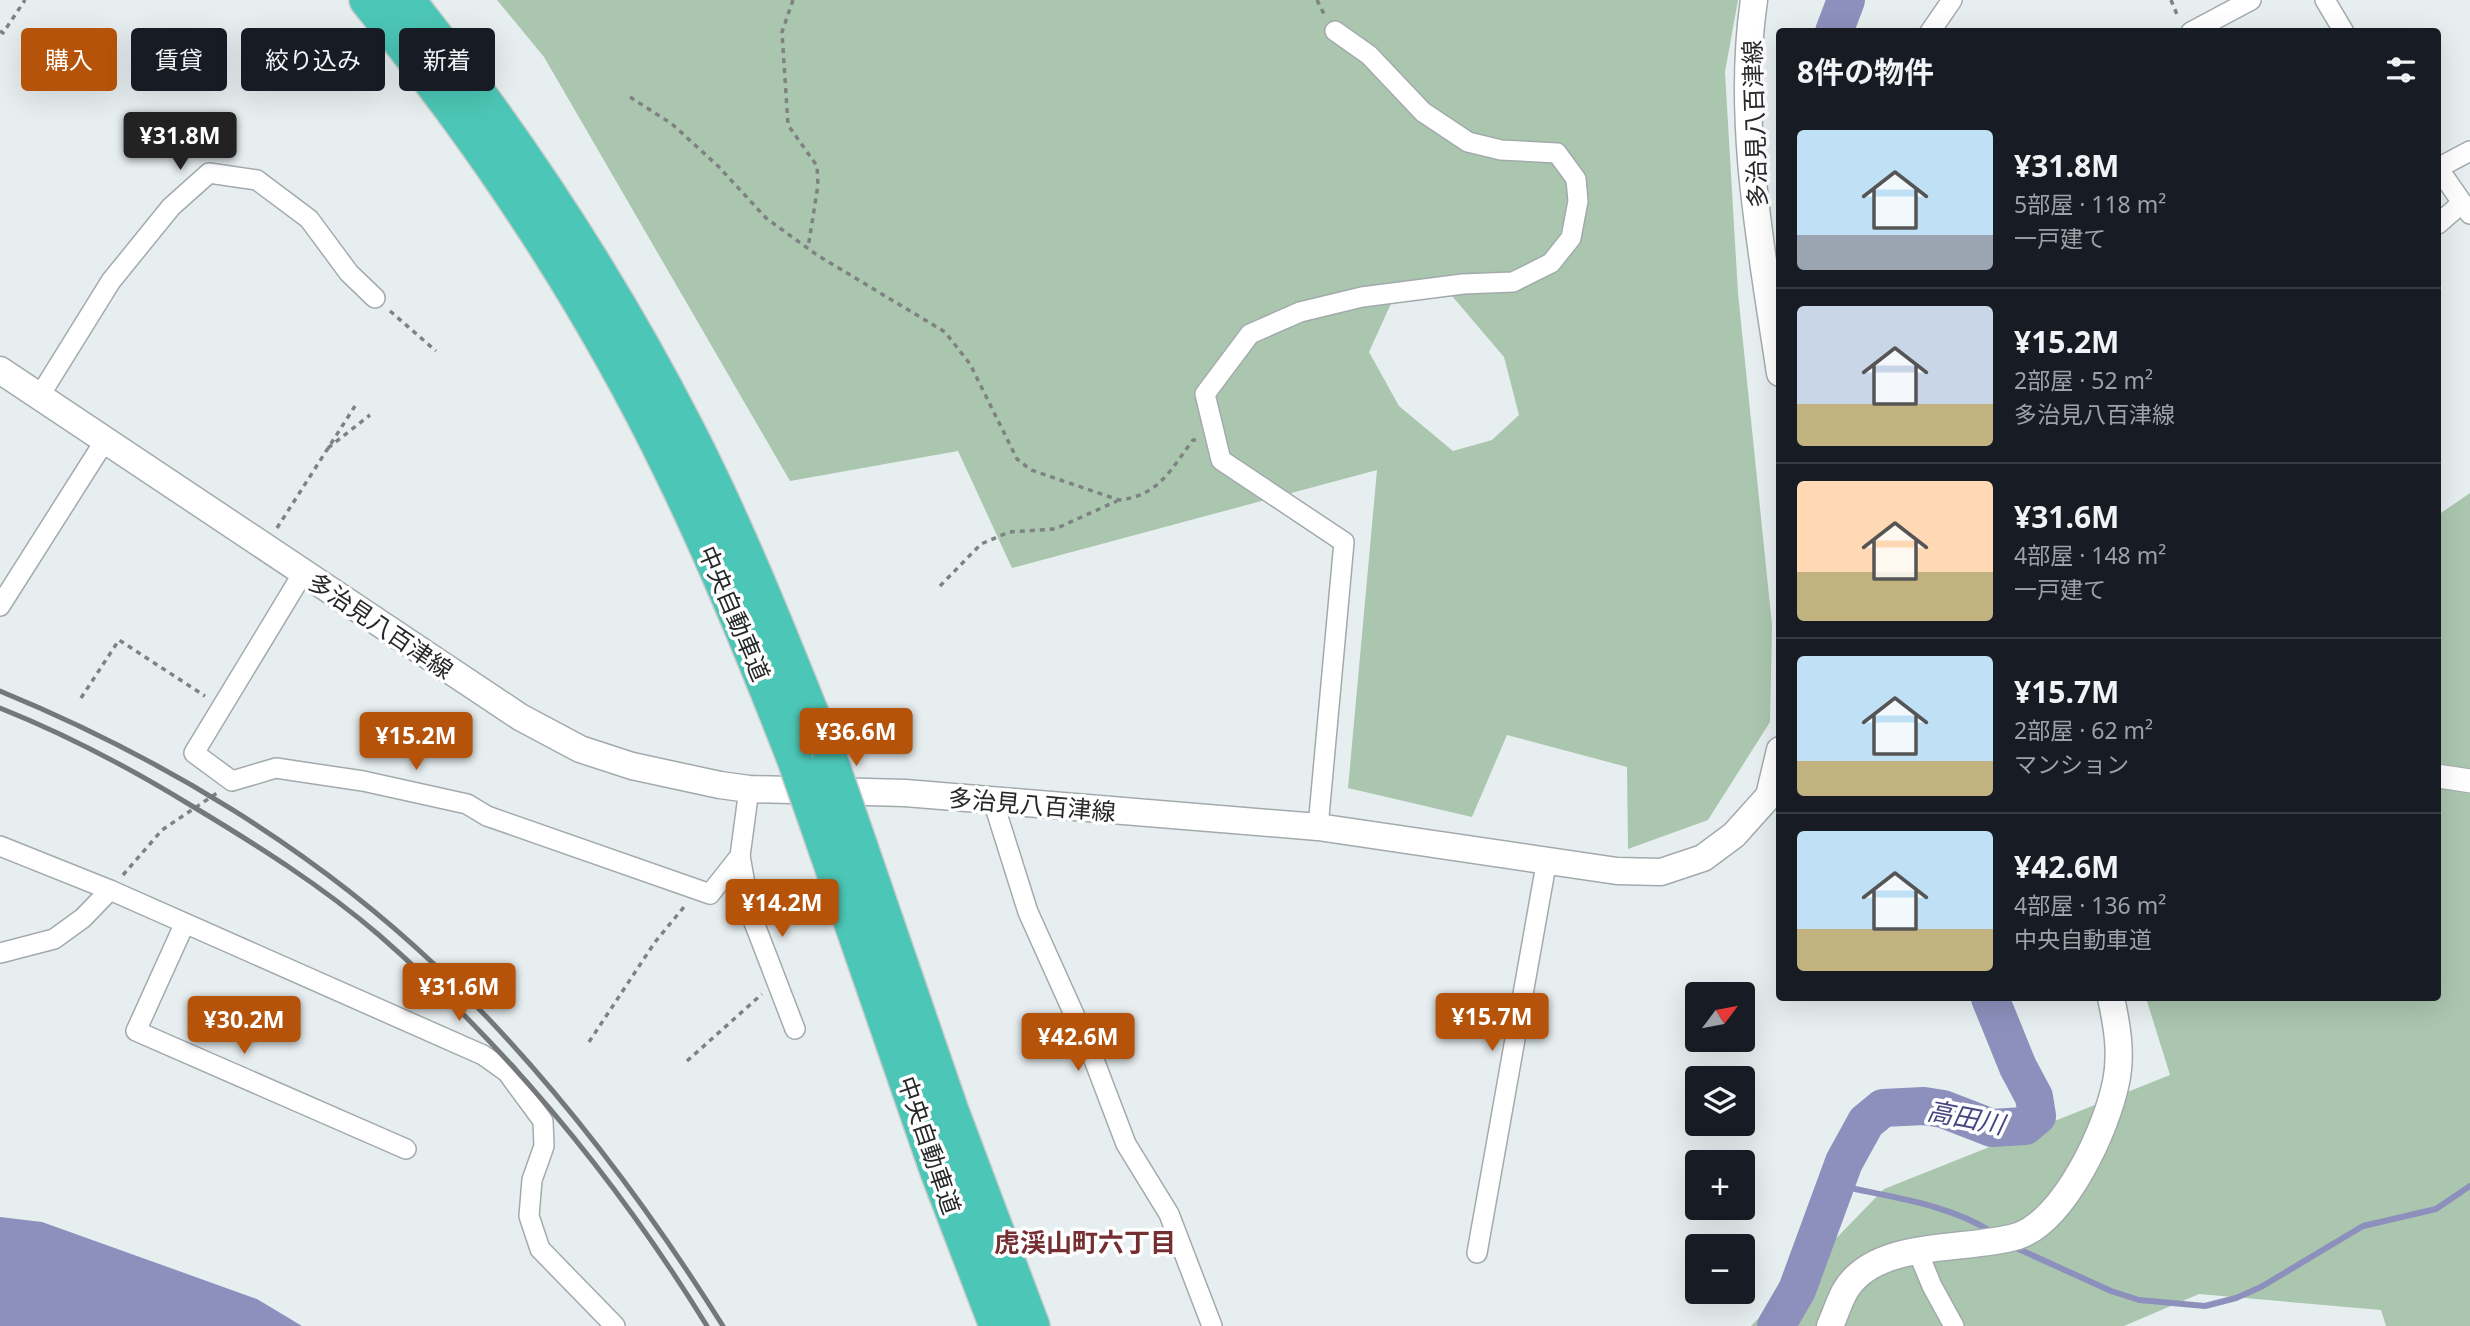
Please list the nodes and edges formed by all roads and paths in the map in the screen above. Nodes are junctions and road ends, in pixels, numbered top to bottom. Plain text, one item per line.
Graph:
1 (25, 0) edge
2 (367, 0) edge
3 (407, 0) edge
4 (793, 0) edge
5 (1755, 0) edge
6 (1952, 0) edge
7 (2251, 0) edge
8 (2325, 0) edge
9 (421, 14) edge
10 (1933, 28) edge
11 (2198, 28) edge
12 (2342, 28) edge
13 (0, 31) edge
14 (1335, 31) dead end
15 (630, 97) dead end
16 (2470, 151) edge
17 (2441, 166) edge
18 (2441, 172) edge
19 (2466, 209) edge
20 (2441, 222) edge
21 (808, 248) junction
22 (375, 298) joint
23 (1776, 346) edge
24 (436, 351) dead end
25 (0, 370) edge
26 (39, 397) junction
27 (355, 407) dead end
28 (370, 415) dead end
29 (1215, 438) junction
30 (104, 442) junction
31 (325, 451) junction
32 (1119, 500) junction
33 (265, 548) junction
34 (303, 573) junction
35 (940, 586) dead end
36 (0, 606) edge
37 (81, 698) dead end
38 (221, 707) junction
39 (1776, 767) edge
40 (2441, 776) edge
41 (232, 781) junction
42 (2470, 781) edge
43 (749, 789) junction
44 (993, 802) junction
45 (1318, 827) junction
46 (840, 837) junction
47 (0, 846) edge
48 (740, 856) junction
49 (1547, 859) junction
50 (699, 889) junction
51 (110, 890) junction
52 (184, 925) junction
53 (0, 953) edge
54 (776, 981) junction
55 (2112, 1001) edge
56 (795, 1029) dead end
57 (589, 1042) dead end
58 (687, 1060) dead end
59 (405, 1149) dead end
60 (1918, 1252) junction
61 (1477, 1253) dead end
62 (615, 1326) edge
63 (997, 1326) edge
64 (1032, 1326) edge
65 (1212, 1326) edge
66 (1830, 1326) edge
67 (1954, 1326) edge

1 - 13 path
2 - 46 highway, 中央自動車道, bridge
3 - 9 highway, 中央自動車道
4 - 21 path
5 - 23 main road, 多治見八百津線
6 - 10 street
7 - 11 street
8 - 12 street
9 - 46 highway, 中央自動車道, bridge
14 - 29 street
15 - 21 path
16 - 17 street
18 - 19 street
19 - 20 street
21 - 32 path
22 - 24 path
22 - 26 street
25 - 26 main road, 多治見八百津線
26 - 30 main road, 多治見八百津線
27 - 31 path
28 - 31 path
29 - 32 path
29 - 45 street
30 - 33 main road, 多治見八百津線
30 - 36 street
31 - 33 path
32 - 35 path
33 - 34 main road, 多治見八百津線
34 - 38 street
34 - 43 main road, 多治見八百津線
37 - 38 path
38 - 41 street
39 - 49 main road, 多治見八百津線
40 - 42 street
41 - 50 street
41 - 51 path
43 - 44 main road, 多治見八百津線
43 - 48 street
44 - 45 main road, 多治見八百津線
44 - 65 street
45 - 49 main road, 多治見八百津線
46 - 63 highway, 中央自動車道
46 - 64 highway, 中央自動車道
47 - 51 street
48 - 50 street
48 - 54 street
49 - 61 street
50 - 57 path
51 - 52 street
51 - 53 street
52 - 59 street
52 - 62 street
54 - 56 street
54 - 58 path
55 - 60 main road
60 - 66 main road
60 - 67 street

